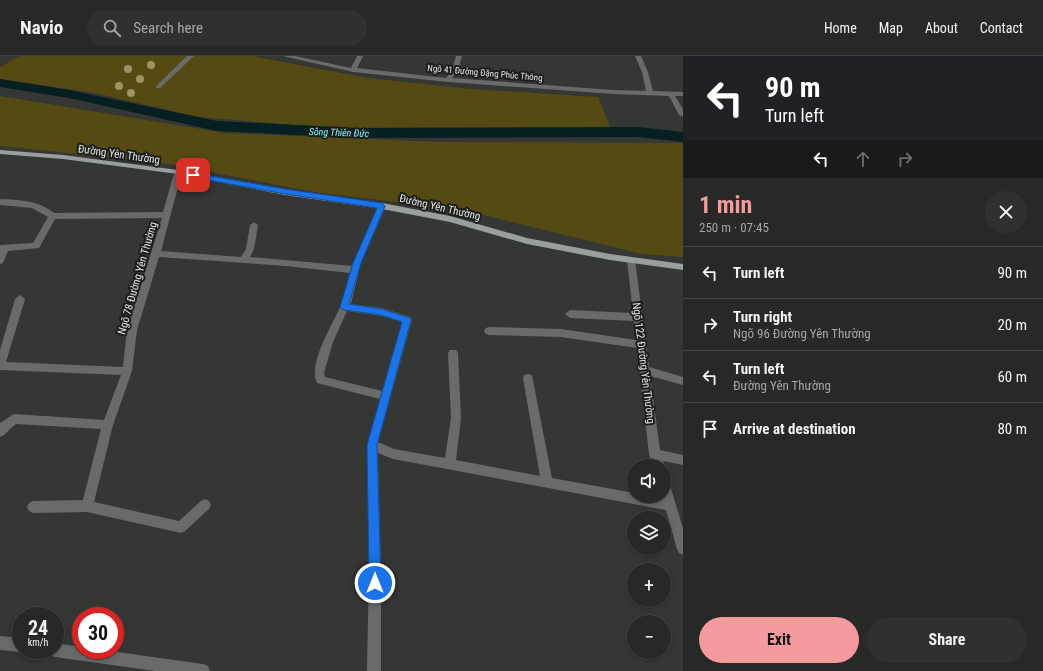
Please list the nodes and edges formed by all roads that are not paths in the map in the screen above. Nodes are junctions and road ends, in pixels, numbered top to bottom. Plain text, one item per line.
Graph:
1 (191, 56) edge
2 (288, 56) edge
3 (360, 56) edge
4 (459, 56) edge
5 (638, 56) edge
6 (352, 70) junction
7 (448, 80) junction
8 (158, 87) dead end
9 (650, 93) junction
10 (671, 94) junction
11 (683, 94) edge
12 (683, 115) edge
13 (0, 152) edge
14 (178, 172) junction
15 (0, 202) edge
16 (382, 206) junction
17 (167, 215) junction
18 (52, 216) junction
19 (254, 225) dead end
20 (3, 248) edge
21 (156, 254) junction
22 (0, 260) edge
23 (244, 260) junction
24 (631, 260) junction
25 (683, 267) edge
26 (356, 270) junction
27 (20, 299) dead end
28 (344, 307) junction
29 (570, 314) dead end
30 (638, 317) junction
31 (489, 331) dead end
32 (641, 345) junction
33 (453, 353) dead end
34 (0, 366) edge
35 (645, 370) junction
36 (127, 371) junction
37 (528, 378) dead end
38 (683, 381) edge
39 (385, 396) junction
40 (108, 425) junction
41 (0, 432) edge
42 (372, 445) junction
43 (655, 454) junction
44 (657, 459) edge
45 (683, 460) edge
46 (450, 464) junction
47 (547, 482) junction
48 (205, 504) dead end
49 (670, 505) joint
50 (86, 506) junction
51 (32, 507) dead end
52 (683, 549) edge
53 (0, 643) edge
54 (12, 644) edge
55 (64, 651) edge
56 (203, 671) edge
57 (374, 671) edge

1 - 8 street
2 - 6 street, Ngõ 41 Đường Đặng Phúc Thông
3 - 6 street
4 - 7 street
5 - 9 street
6 - 7 street, Ngõ 41 Đường Đặng Phúc Thông
7 - 9 street, Ngõ 41 Đường Đặng Phúc Thông
9 - 10 street, Ngõ 41 Đường Đặng Phúc Thông
10 - 11 street, Ngõ 41 Đường Đặng Phúc Thông
10 - 12 street
13 - 14 main road, Đường Yên Thường
14 - 16 main road, Đường Yên Thường
14 - 17 street, Ngõ 78 Đường Yên Thường
15 - 18 street
16 - 24 main road, Đường Yên Thường
16 - 26 street
17 - 18 street
17 - 21 street, Ngõ 78 Đường Yên Thường
18 - 20 street
19 - 23 street
20 - 22 street
21 - 23 street
21 - 36 street, Ngõ 78 Đường Yên Thường
23 - 26 street
24 - 25 main road, Đường Yên Thường
24 - 30 street, Ngõ 122 Đường Yên Thường
26 - 28 street
27 - 34 street
28 - 39 street
28 - 39 street
29 - 30 street
30 - 32 street, Ngõ 122 Đường Yên Thường
31 - 32 street
32 - 35 street, Ngõ 122 Đường Yên Thường
33 - 46 street
34 - 36 street
35 - 38 street
35 - 43 street, Ngõ 122 Đường Yên Thường
36 - 40 street, Ngõ 78 Đường Yên Thường
37 - 47 street
39 - 42 street
40 - 41 street
40 - 50 street, Ngõ 78 Đường Yên Thường
42 - 46 street
42 - 57 street
43 - 44 street, Ngõ 122 Đường Yên Thường
43 - 45 street
46 - 47 street
47 - 49 street
48 - 50 street
49 - 52 street
50 - 51 street
53 - 54 street
55 - 56 street

